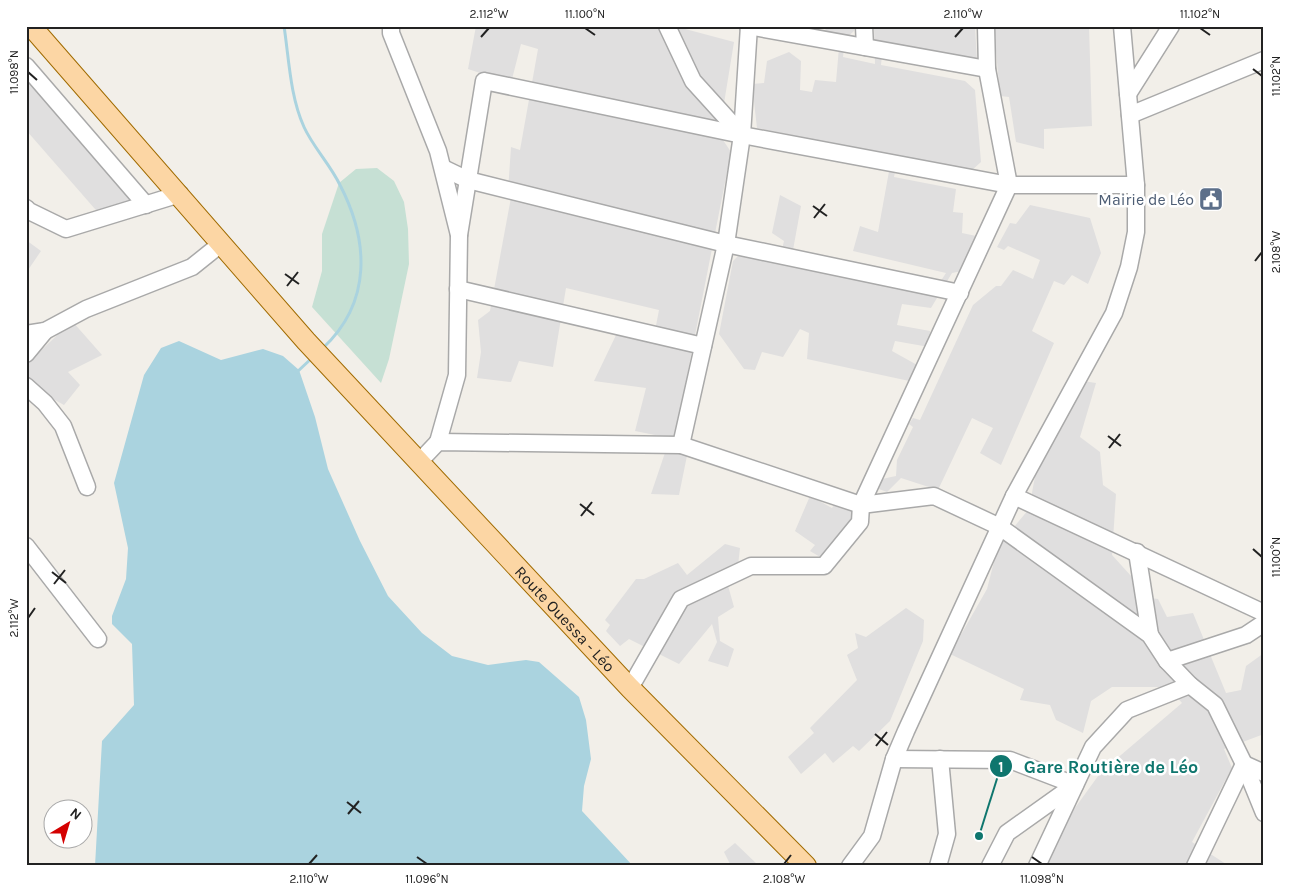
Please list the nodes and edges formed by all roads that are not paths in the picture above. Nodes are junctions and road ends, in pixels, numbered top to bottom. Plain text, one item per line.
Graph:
1 (31, 26) edge
2 (391, 26) edge
3 (667, 26) edge
4 (749, 26) edge
5 (864, 26) edge
6 (986, 26) edge
7 (1122, 26) edge
8 (1171, 26) edge
9 (865, 47) junction
10 (1264, 60) edge
11 (26, 66) edge
12 (987, 69) junction
13 (1128, 94) junction
14 (1130, 115) junction
15 (742, 135) junction
16 (442, 168) junction
17 (468, 180) junction
18 (1009, 185) junction
19 (1136, 185) junction
20 (180, 194) junction
21 (146, 205) junction
22 (26, 208) edge
23 (459, 235) junction
24 (222, 243) junction
25 (726, 244) junction
26 (458, 289) junction
27 (960, 293) junction
28 (45, 331) junction
29 (26, 334) edge
30 (703, 346) junction
31 (26, 354) edge
32 (26, 386) edge
33 (438, 442) junction
34 (681, 444) junction
35 (419, 462) junction
36 (87, 487) dead end
37 (1014, 496) junction
38 (861, 505) junction
39 (1000, 527) junction
40 (26, 546) edge
41 (1137, 552) junction
42 (1264, 613) edge
43 (1264, 623) edge
44 (1150, 636) junction
45 (98, 639) dead end
46 (1167, 661) junction
47 (1190, 685) junction
48 (630, 688) junction
49 (894, 759) junction
50 (940, 759) junction
51 (1244, 764) junction
52 (1264, 773) edge
53 (1075, 785) junction
54 (1264, 813) edge
55 (806, 866) edge
56 (850, 866) edge
57 (938, 866) edge
58 (990, 866) edge
59 (1037, 866) edge
60 (1195, 866) edge

1 - 20 main road, Route Ouessa - Léo
2 - 16 street
3 - 15 street
4 - 9 street
4 - 15 street
5 - 9 street
6 - 12 street
7 - 13 street
8 - 13 street
9 - 12 street
10 - 14 street
11 - 21 street
12 - 18 street
13 - 14 street
14 - 19 street
15 - 17 street
15 - 18 street
15 - 25 street
16 - 17 street
16 - 23 street
17 - 23 street
17 - 25 street
18 - 19 street
18 - 27 street
19 - 37 street
20 - 21 street
20 - 24 main road, Route Ouessa - Léo
21 - 22 street
23 - 26 street
24 - 28 street
24 - 35 main road, Route Ouessa - Léo
25 - 27 street
25 - 30 street
26 - 30 street
26 - 33 street
27 - 38 street
28 - 29 street
28 - 31 street
30 - 34 street
32 - 36 street
33 - 34 street
33 - 35 street
34 - 38 street
35 - 48 main road, Route Ouessa - Léo
37 - 39 street
37 - 41 street
38 - 39 street
38 - 48 street
39 - 44 street
39 - 49 street
40 - 45 street
41 - 42 street
41 - 44 street
43 - 46 street
44 - 46 street
46 - 47 street
47 - 51 street
47 - 53 street
48 - 55 main road, Route Ouessa - Léo
49 - 50 street
49 - 56 street
50 - 53 street
50 - 57 street
51 - 52 street
51 - 54 street
51 - 60 street
53 - 58 street
53 - 59 street

